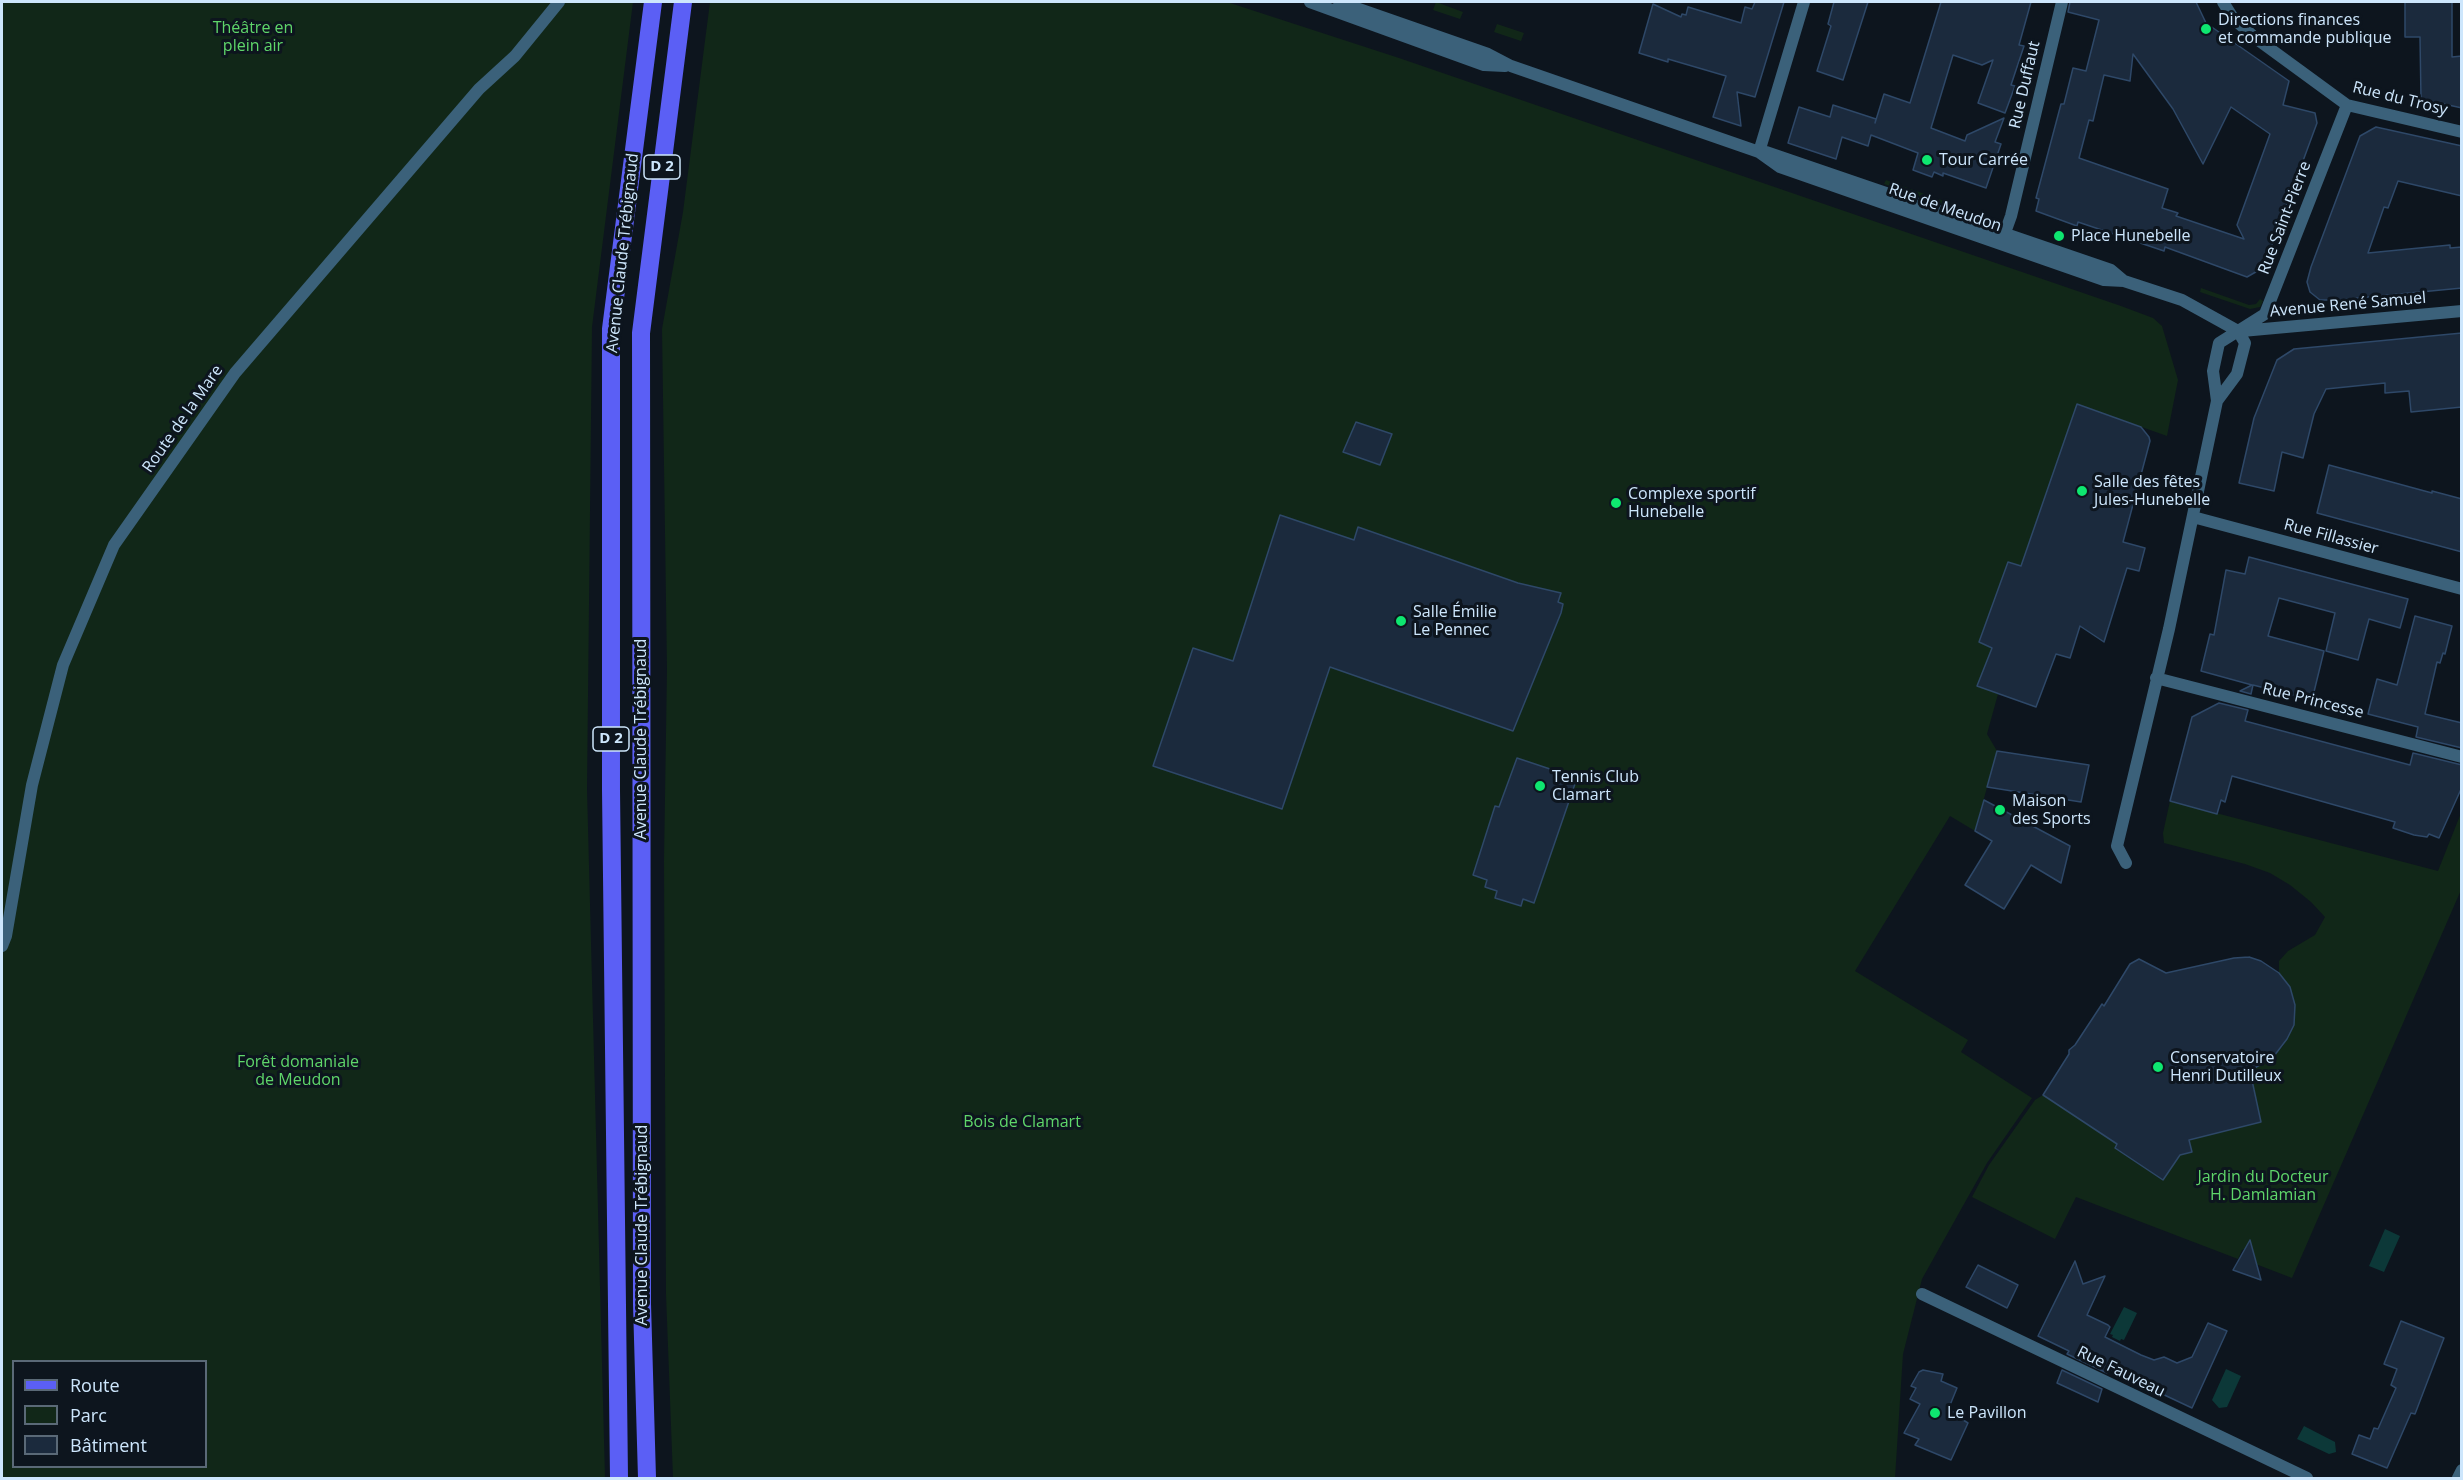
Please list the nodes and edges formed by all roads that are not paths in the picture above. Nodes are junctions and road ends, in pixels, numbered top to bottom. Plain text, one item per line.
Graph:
1 (559, 2) edge
2 (653, 2) edge
3 (683, 2) edge
4 (1310, 2) edge
5 (1339, 2) edge
6 (1804, 2) edge
7 (2062, 2) edge
8 (2223, 2) edge
9 (1511, 66) junction
10 (2347, 105) junction
11 (2462, 132) edge
12 (1759, 152) junction
13 (2003, 240) junction
14 (2462, 311) edge
15 (2238, 331) junction
16 (2217, 401) junction
17 (2193, 517) junction
18 (2462, 589) edge
19 (2156, 678) junction
20 (2462, 757) edge
21 (2126, 863) dead end
22 (2, 946) edge
23 (1922, 1294) dead end
24 (2462, 1470) edge
25 (619, 1479) edge
26 (647, 1479) edge
27 (2307, 1479) edge
28 (2458, 1479) edge

1 - 22 street, Route de la Mare
2 - 25 main road, Avenue Claude Trébignaud / D 2
3 - 26 main road, Avenue Claude Trébignaud / D 2
4 - 9 street, Rue de Meudon
5 - 9 street, Rue de Meudon
6 - 12 street
7 - 13 street, Rue Duffaut
8 - 10 street, Rue du Trosy
9 - 12 street, Rue de Meudon
10 - 11 street, Rue du Trosy
10 - 15 street, Rue Saint-Pierre
12 - 13 street, Rue de Meudon
13 - 15 street, Rue de Meudon
14 - 15 street, Avenue René Samuel
15 - 16 street
15 - 16 street, Rue Saint-Pierre
16 - 17 street
17 - 18 street, Rue Fillassier
17 - 19 street
19 - 20 street, Rue Princesse
19 - 21 street
23 - 27 street, Rue Fauveau
24 - 28 street

